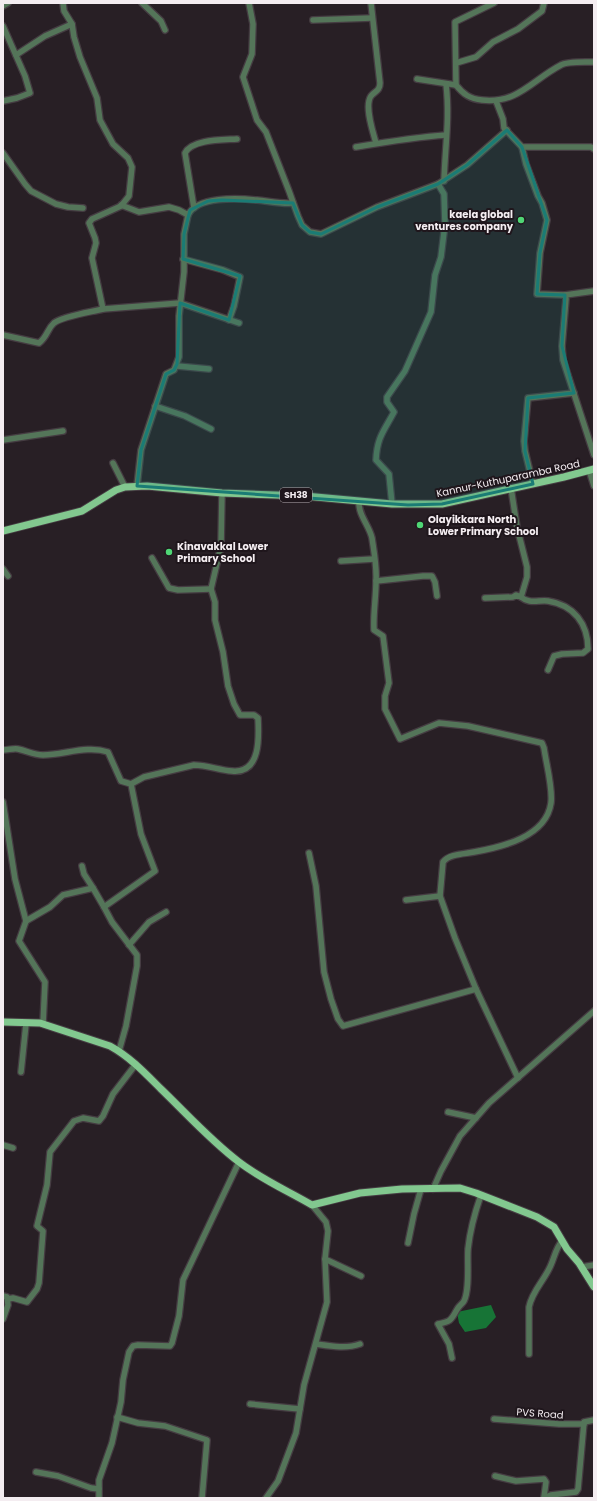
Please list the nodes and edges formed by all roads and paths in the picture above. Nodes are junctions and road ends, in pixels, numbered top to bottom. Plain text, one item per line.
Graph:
1 (8, 3) edge
2 (63, 3) edge
3 (142, 3) edge
4 (249, 3) edge
5 (371, 3) edge
6 (494, 3) edge
7 (544, 3) edge
8 (3, 6) edge
9 (372, 18) junction
10 (313, 20) dead end
11 (72, 24) junction
12 (3, 26) edge
13 (165, 30) dead end
14 (16, 55) junction
15 (594, 62) edge
16 (456, 63) junction
17 (417, 80) dead end
18 (446, 84) junction
19 (456, 85) junction
20 (3, 101) edge
21 (496, 101) junction
22 (507, 130) junction
23 (446, 135) junction
24 (237, 139) dead end
25 (376, 143) junction
26 (356, 147) dead end
27 (522, 147) junction
28 (594, 149) edge
29 (3, 152) edge
30 (441, 183) junction
31 (294, 203) junction
32 (121, 205) junction
33 (83, 208) dead end
34 (194, 208) junction
35 (188, 215) junction
36 (184, 259) junction
37 (594, 291) edge
38 (565, 295) junction
39 (180, 303) junction
40 (103, 309) junction
41 (229, 320) junction
42 (239, 323) dead end
43 (3, 335) edge
44 (177, 366) junction
45 (209, 369) dead end
46 (574, 393) junction
47 (155, 406) junction
48 (211, 429) dead end
49 (63, 431) dead end
50 (3, 440) edge
51 (594, 455) edge
52 (113, 463) dead end
53 (592, 470) edge
54 (533, 484) junction
55 (137, 486) junction
56 (594, 486) edge
57 (125, 487) junction
58 (511, 488) junction
59 (222, 493) junction
60 (359, 501) junction
61 (392, 504) junction
62 (3, 530) edge
63 (152, 558) dead end
64 (374, 559) junction
65 (341, 561) dead end
66 (3, 569) edge
67 (8, 576) dead end
68 (376, 581) junction
69 (211, 589) junction
70 (437, 596) dead end
71 (521, 597) junction
72 (485, 598) dead end
73 (591, 649) edge
74 (548, 670) dead end
75 (3, 750) edge
76 (131, 784) junction
77 (3, 802) edge
78 (309, 853) dead end
79 (82, 866) dead end
80 (94, 888) junction
81 (440, 896) junction
82 (406, 900) dead end
83 (104, 907) junction
84 (166, 912) dead end
85 (26, 921) junction
86 (129, 945) junction
87 (476, 989) junction
88 (594, 1011) edge
89 (3, 1022) edge
90 (26, 1024) junction
91 (42, 1024) junction
92 (119, 1051) junction
93 (136, 1064) junction
94 (21, 1072) dead end
95 (518, 1078) junction
96 (448, 1112) dead end
97 (476, 1118) junction
98 (3, 1145) edge
99 (13, 1148) dead end
100 (239, 1162) junction
101 (421, 1189) junction
102 (433, 1189) junction
103 (481, 1195) junction
104 (312, 1205) junction
105 (562, 1241) junction
106 (408, 1242) dead end
107 (325, 1259) junction
108 (594, 1265) edge
109 (582, 1267) junction
110 (361, 1276) dead end
111 (594, 1287) edge
112 (6, 1297) edge
113 (3, 1319) edge
114 (316, 1344) junction
115 (360, 1344) dead end
116 (529, 1354) dead end
117 (452, 1358) dead end
118 (250, 1404) dead end
119 (300, 1408) junction
120 (117, 1417) junction
121 (494, 1419) dead end
122 (594, 1420) edge
123 (584, 1424) junction
124 (36, 1472) dead end
125 (495, 1476) dead end
126 (99, 1489) junction
127 (576, 1495) edge
128 (99, 1498) edge
129 (202, 1498) edge
130 (266, 1498) edge
131 (544, 1498) edge

1 - 8 street
2 - 11 street
3 - 13 street
4 - 31 street
5 - 9 street
6 - 16 street
7 - 16 street
9 - 10 street
9 - 25 street
11 - 14 street
11 - 32 street
12 - 14 street
14 - 20 street
15 - 21 street
16 - 19 street
17 - 18 street
18 - 19 street
18 - 23 street
19 - 21 street
21 - 22 street
22 - 27 street
22 - 30 street
23 - 25 street
23 - 30 street
24 - 34 street
25 - 26 street
27 - 28 street
27 - 38 street
29 - 33 street
30 - 31 street
30 - 61 street
31 - 34 street
32 - 35 street
32 - 40 street
34 - 35 street
35 - 36 street
36 - 39 street
36 - 41 street
37 - 38 street
38 - 46 street
39 - 40 street
39 - 41 street
39 - 44 street
40 - 43 street
41 - 42 street
44 - 45 street
44 - 47 street
46 - 51 street
46 - 54 street
47 - 48 street
47 - 55 street
49 - 50 street
52 - 57 street
53 - 54 main road, Kannur-Kuthuparamba Road / SH38
53 - 56 street
54 - 58 main road, Kannur-Kuthuparamba Road / SH38
55 - 57 main road, Kannur-Kuthuparamba Road / SH38
55 - 59 main road, Kannur-Kuthuparamba Road / SH38
57 - 62 main road, Kannur-Kuthuparamba Road / SH38
58 - 61 main road, Kannur-Kuthuparamba Road / SH38
58 - 71 street
59 - 60 main road, Kannur-Kuthuparamba Road / SH38
59 - 69 street
60 - 61 main road, Kannur-Kuthuparamba Road / SH38
60 - 64 street
63 - 69 street
64 - 65 street
64 - 68 street
66 - 67 street
68 - 70 street
68 - 81 street
69 - 76 street
71 - 72 street
71 - 73 street
73 - 74 street
75 - 76 street
76 - 83 street
77 - 85 street
78 - 87 street
79 - 80 street
80 - 83 street
80 - 85 street
81 - 82 street
81 - 87 street
83 - 86 street
84 - 86 street
85 - 91 street
86 - 92 street
87 - 95 street
88 - 95 street
89 - 90 main road
90 - 91 main road
90 - 94 street
91 - 92 main road
92 - 93 main road
93 - 100 main road
93 - 112 street
95 - 97 street
96 - 97 street
97 - 102 street
98 - 99 street
100 - 104 main road
100 - 120 street
101 - 102 main road
101 - 104 main road
101 - 106 street
102 - 103 main road
103 - 105 main road
103 - 117 street
104 - 107 street
105 - 109 main road
105 - 116 street
107 - 110 street
107 - 114 street
108 - 109 street
109 - 111 main road
112 - 113 street
114 - 115 street
114 - 119 street
118 - 119 street
119 - 130 street
120 - 126 street
120 - 129 street
121 - 123 street, PVS Road
122 - 123 street
123 - 127 street
124 - 126 street
125 - 131 street
126 - 128 street
127 - 131 street

